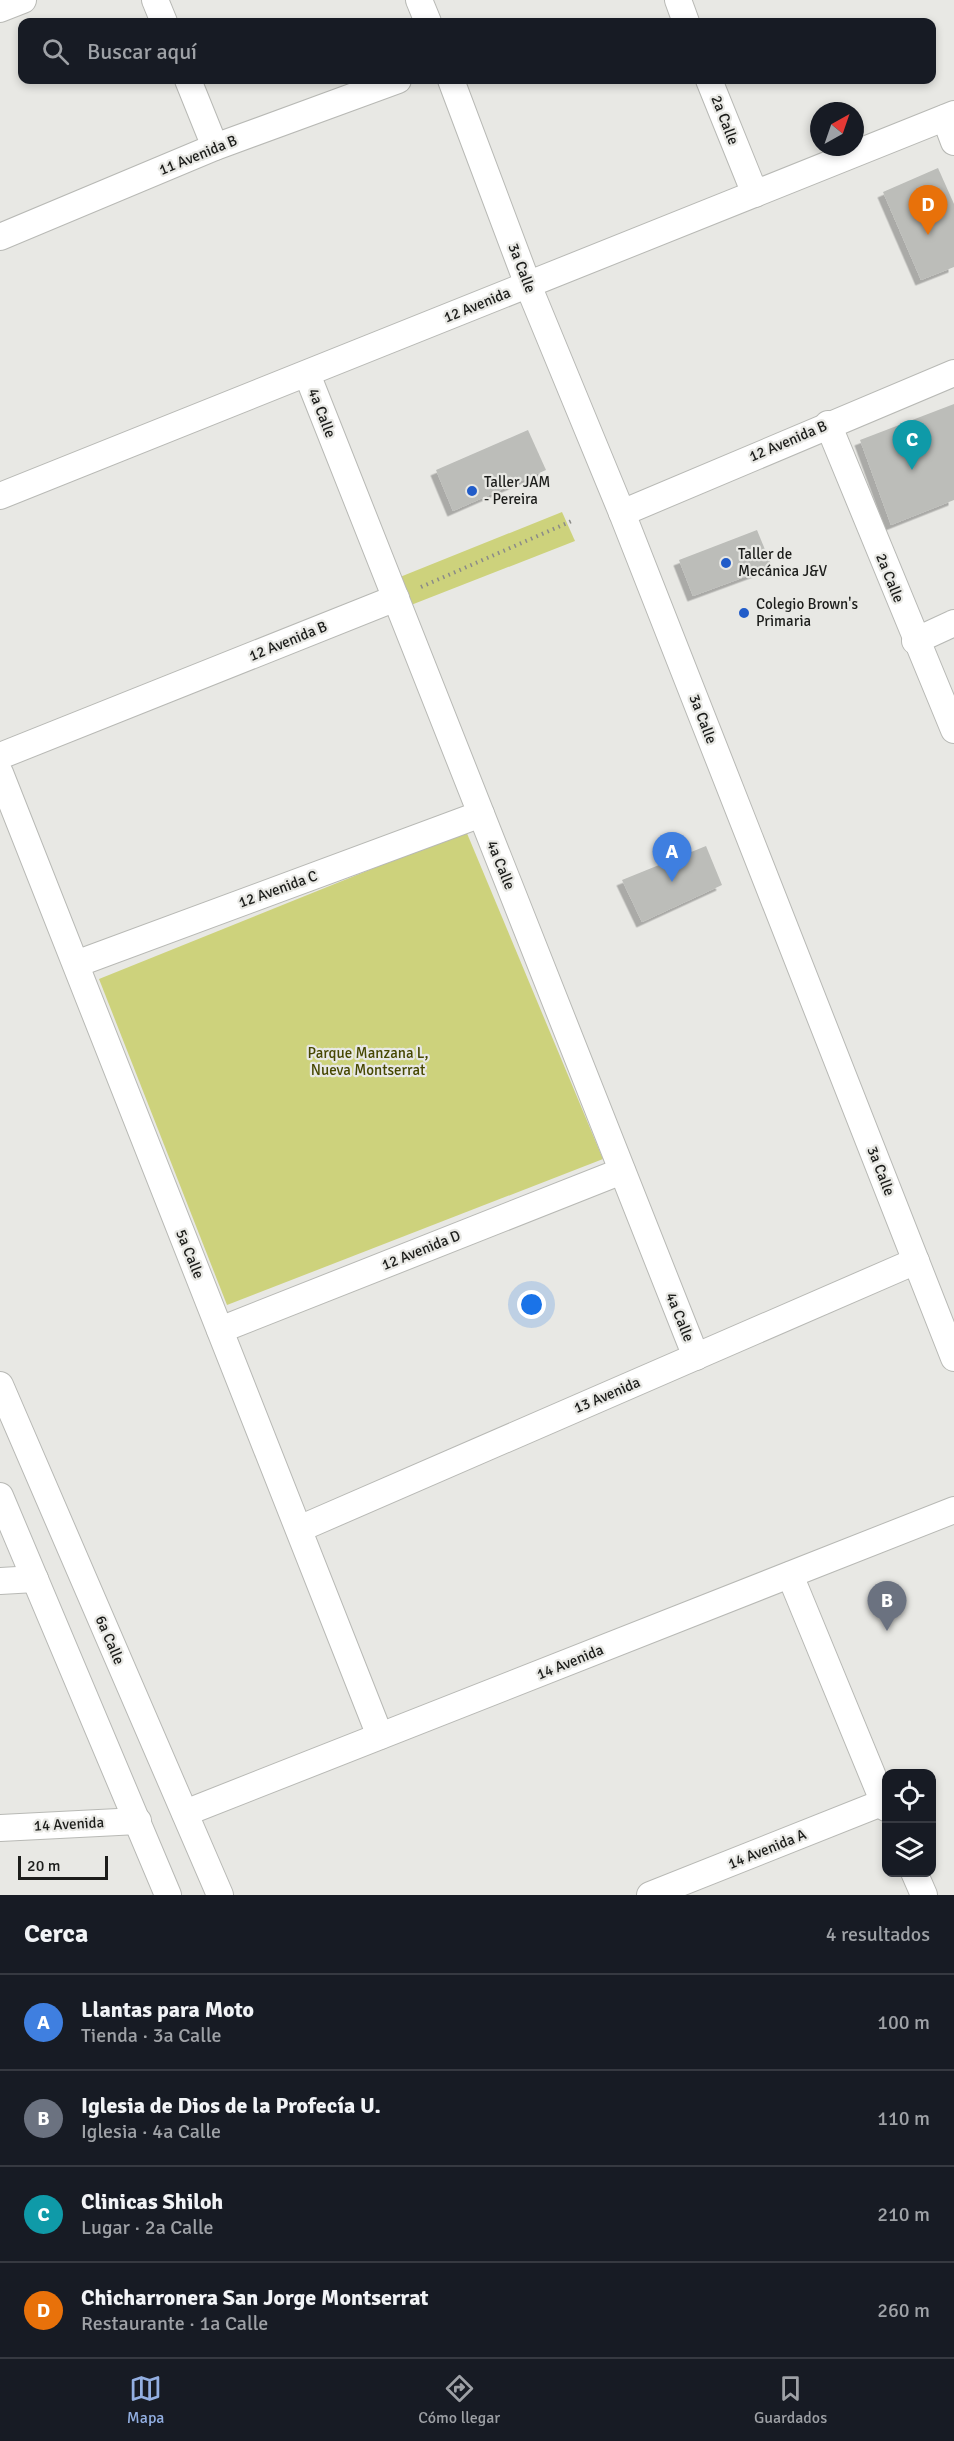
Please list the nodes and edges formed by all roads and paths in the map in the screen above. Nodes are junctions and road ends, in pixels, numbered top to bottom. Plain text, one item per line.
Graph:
1 (23, 0) edge
2 (155, 0) edge
3 (419, 0) edge
4 (678, 0) edge
5 (0, 9) edge
6 (163, 18) edge
7 (426, 18) edge
8 (685, 18) edge
9 (190, 84) edge
10 (387, 84) edge
11 (453, 84) edge
12 (711, 84) edge
13 (949, 116) edge
14 (954, 142) edge
15 (215, 147) junction
16 (755, 194) junction
17 (0, 237) edge
18 (528, 285) junction
19 (954, 373) edge
20 (306, 374) junction
21 (828, 424) junction
22 (0, 496) edge
23 (622, 513) junction
24 (574, 520) dead end
25 (396, 598) junction
26 (954, 623) edge
27 (915, 641) junction
28 (954, 730) edge
29 (0, 756) edge
30 (0, 773) edge
31 (481, 814) junction
32 (75, 964) junction
33 (622, 1171) junction
34 (916, 1261) junction
35 (220, 1330) junction
36 (696, 1357) junction
37 (954, 1358) edge
38 (0, 1385) edge
39 (0, 1496) edge
40 (954, 1510) edge
41 (299, 1529) junction
42 (790, 1575) junction
43 (35, 1579) junction
44 (0, 1581) edge
45 (380, 1736) junction
46 (882, 1798) edge
47 (882, 1806) edge
48 (185, 1813) junction
49 (138, 1821) junction
50 (0, 1828) edge
51 (916, 1877) edge
52 (168, 1895) edge
53 (220, 1895) edge
54 (650, 1895) edge
55 (924, 1895) edge

1 - 5 street
2 - 6 street
3 - 7 street
4 - 8 street
9 - 15 street
10 - 15 street, 11 Avenida B
11 - 18 street, 3a Calle
12 - 16 street, 2a Calle
13 - 14 street
13 - 16 street, 12 Avenida
15 - 17 street, 11 Avenida B
16 - 18 street, 12 Avenida
18 - 20 street, 12 Avenida
18 - 23 street, 3a Calle
19 - 21 street, 12 Avenida B
20 - 22 street, 12 Avenida
20 - 25 street, 4a Calle
21 - 23 street, 12 Avenida B
21 - 27 street, 2a Calle
23 - 34 street, 3a Calle
24 - 25 path
25 - 29 street, 12 Avenida B
25 - 31 street, 4a Calle
26 - 27 street
27 - 28 street, 2a Calle
30 - 32 street, 5a Calle
31 - 32 street, 12 Avenida C
31 - 33 street, 4a Calle
32 - 35 street, 5a Calle
33 - 35 street, 12 Avenida D
33 - 36 street, 4a Calle
34 - 36 street, 13 Avenida
34 - 37 street, 3a Calle
35 - 41 street, 5a Calle
36 - 41 street, 13 Avenida
38 - 48 street, 6a Calle
39 - 43 street
40 - 42 street, 14 Avenida
41 - 45 street, 5a Calle
42 - 45 street, 14 Avenida
42 - 46 street
43 - 44 street
43 - 49 street
45 - 48 street, 14 Avenida
47 - 54 street, 14 Avenida A
48 - 53 street, 6a Calle
49 - 50 street, 14 Avenida
49 - 52 street
51 - 55 street

